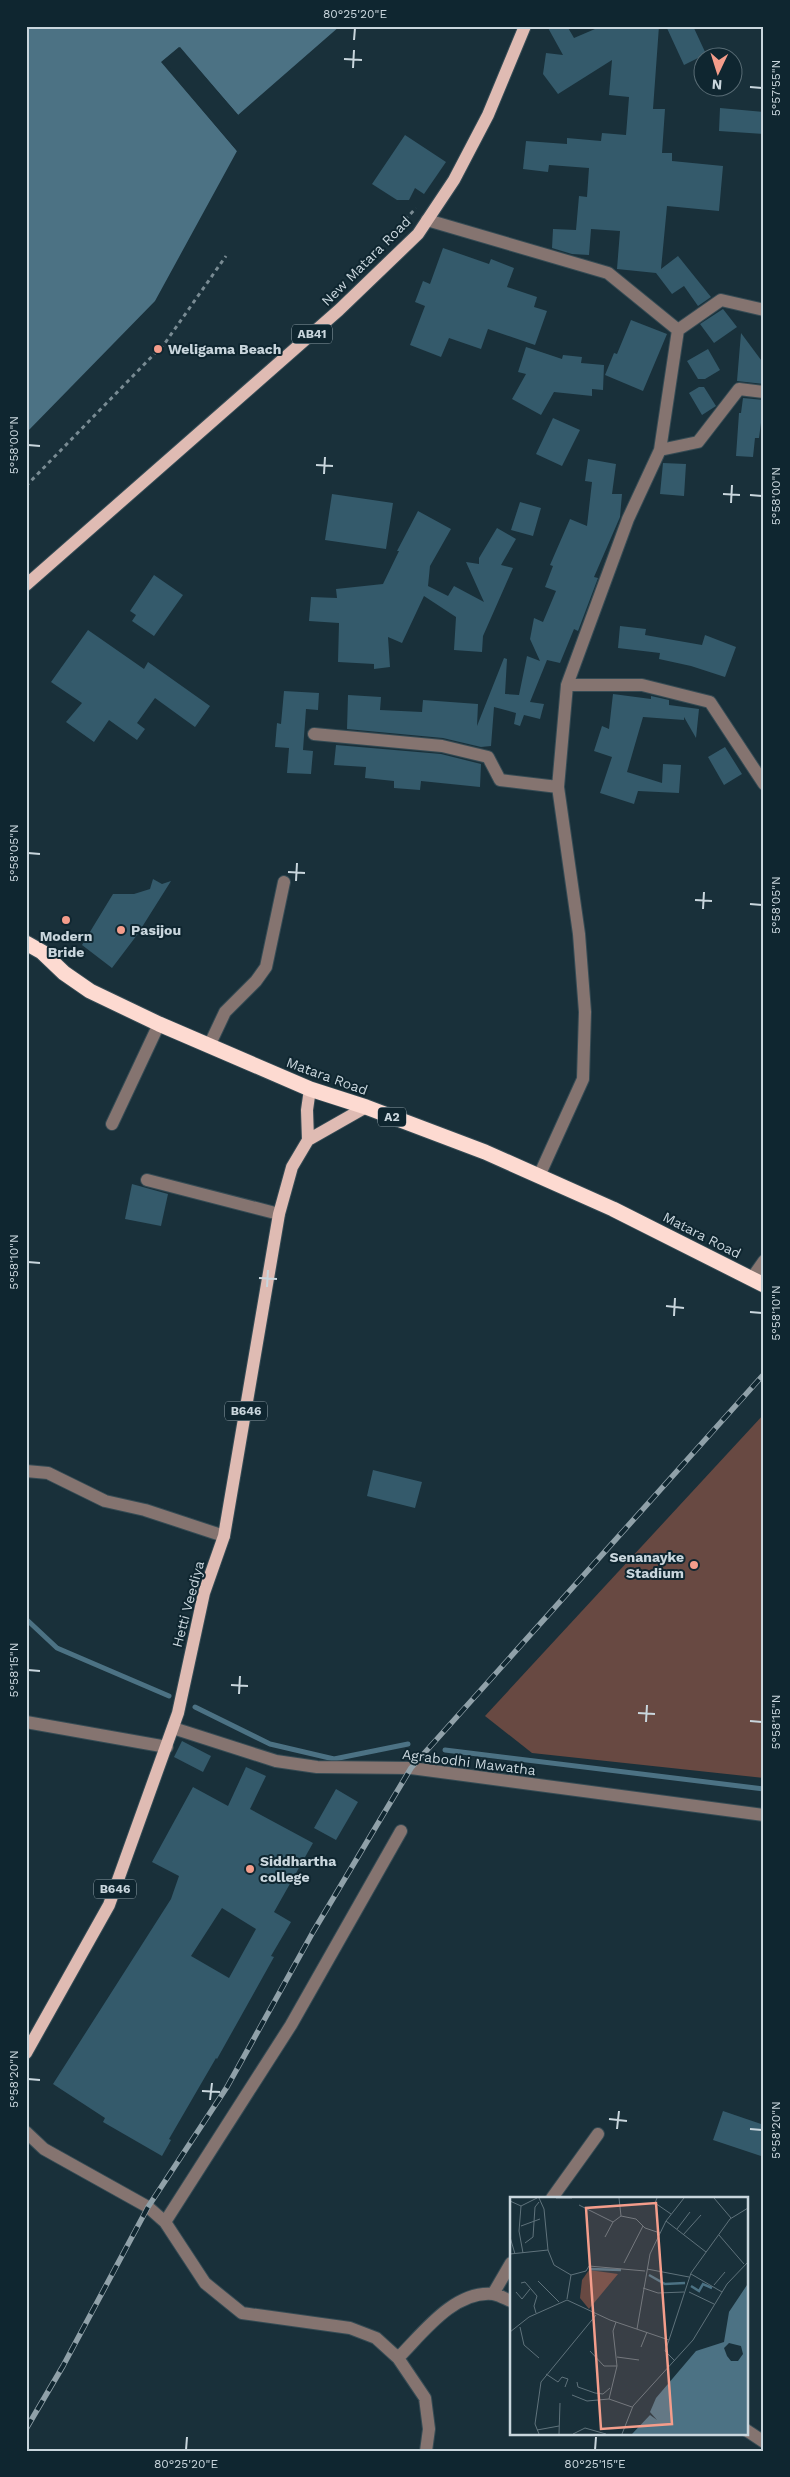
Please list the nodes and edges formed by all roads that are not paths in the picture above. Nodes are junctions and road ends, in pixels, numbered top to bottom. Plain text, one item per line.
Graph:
1 (524, 26) edge
2 (427, 220) junction
3 (764, 310) edge
4 (678, 330) junction
5 (764, 392) edge
6 (660, 450) junction
7 (26, 585) edge
8 (567, 685) junction
9 (314, 734) dead end
10 (764, 784) edge
11 (558, 787) junction
12 (284, 882) dead end
13 (26, 943) edge
14 (158, 1024) junction
15 (208, 1046) junction
16 (310, 1089) junction
17 (366, 1107) junction
18 (112, 1124) dead end
19 (308, 1140) junction
20 (539, 1176) junction
21 (147, 1180) dead end
22 (280, 1214) junction
23 (764, 1261) edge
24 (758, 1282) edge
25 (26, 1471) edge
26 (224, 1536) junction
27 (26, 1722) edge
28 (174, 1728) junction
29 (167, 1747) junction
30 (764, 1815) edge
31 (401, 1831) dead end
32 (26, 2053) edge
33 (26, 2132) edge
34 (598, 2134) dead end
35 (26, 2144) edge
36 (44, 2149) junction
37 (553, 2197) edge
38 (165, 2222) junction
39 (510, 2266) edge
40 (492, 2294) junction
41 (510, 2301) edge
42 (398, 2358) junction
43 (748, 2431) edge
44 (764, 2442) edge
45 (426, 2451) edge

1 - 2 main road, New Matara Road / AB41
2 - 4 street
2 - 7 main road, New Matara Road / AB41
3 - 4 street
4 - 6 street
5 - 6 street
6 - 8 street
8 - 10 street
8 - 11 street
9 - 11 street
11 - 20 street
12 - 15 street
13 - 14 highway, Matara Road / A2
14 - 15 highway, Matara Road / A2
14 - 18 street
15 - 16 highway, Matara Road / A2
16 - 17 highway, Matara Road / A2
16 - 19 main road
17 - 19 main road, Hetti Veediya / B646
17 - 20 highway, Matara Road / A2
19 - 22 main road, Hetti Veediya / B646
20 - 24 highway, Matara Road / A2
21 - 22 street
22 - 26 main road, Hetti Veediya / B646
23 - 24 street
25 - 26 street
26 - 28 main road, Hetti Veediya / B646
27 - 29 street
28 - 29 main road, Hetti Veediya / B646
28 - 30 street, Agrabodhi Mawatha
29 - 32 main road, Hetti Veediya / B646
31 - 38 street
33 - 36 street
34 - 37 street
35 - 36 street
36 - 38 street
38 - 42 street
39 - 40 street
40 - 41 street
40 - 42 street
42 - 45 street
43 - 44 street

